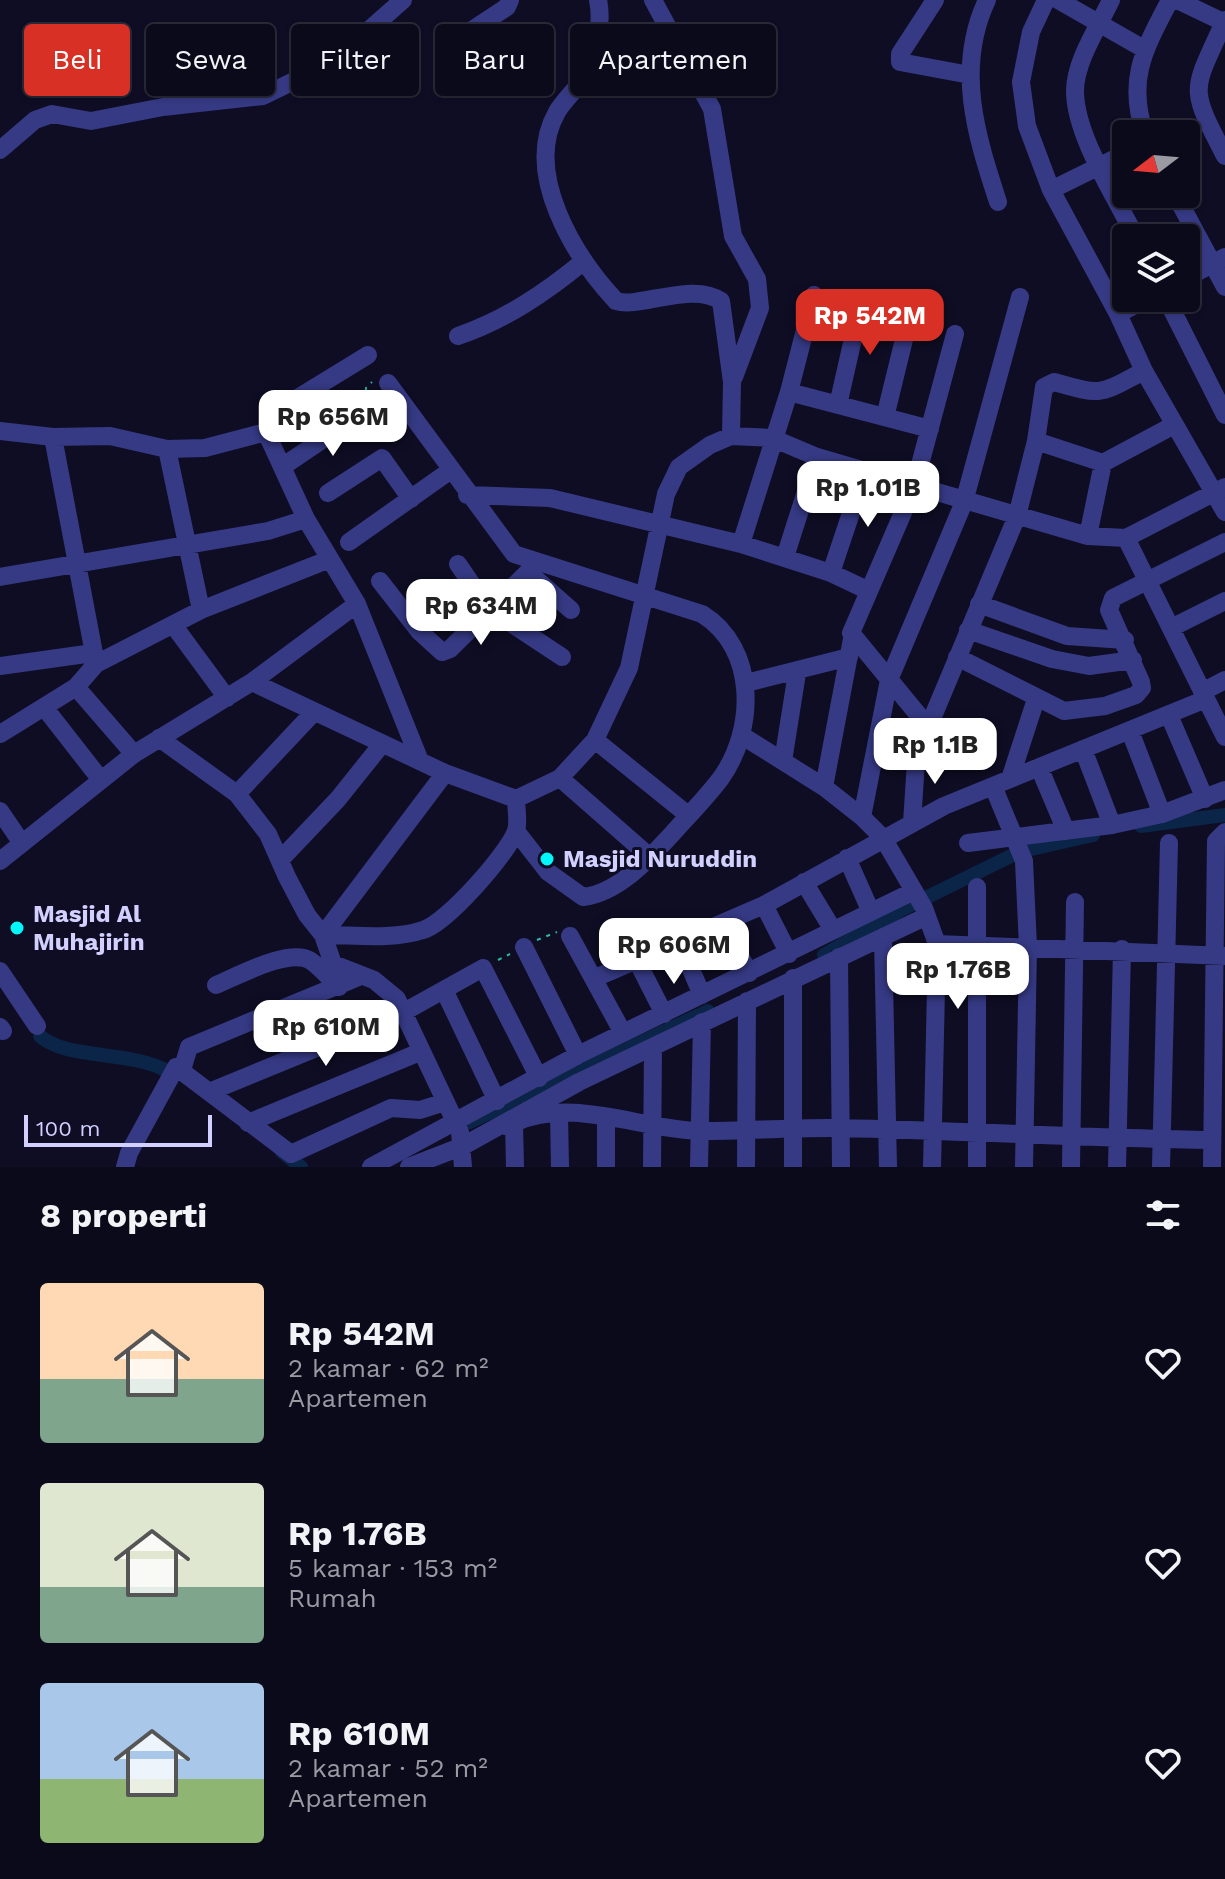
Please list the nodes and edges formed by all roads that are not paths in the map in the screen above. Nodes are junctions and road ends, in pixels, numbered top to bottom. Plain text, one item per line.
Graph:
1 (403, 0) edge
2 (510, 0) edge
3 (598, 0) edge
4 (653, 0) edge
5 (935, 0) edge
6 (987, 0) edge
7 (1046, 0) edge
8 (1058, 0) edge
9 (1111, 0) edge
10 (1170, 0) edge
11 (1177, 0) edge
12 (1225, 22) edge
13 (481, 24) edge
14 (1100, 24) junction
15 (1144, 49) junction
16 (970, 75) junction
17 (1140, 120) edge
18 (0, 150) edge
19 (1225, 156) edge
20 (1112, 159) edge
21 (1100, 165) junction
22 (1051, 190) junction
23 (998, 202) dead end
24 (1184, 208) edge
25 (1129, 224) edge
26 (1219, 260) edge
27 (584, 261) junction
28 (1200, 270) edge
29 (1225, 287) edge
30 (814, 295) dead end
31 (1020, 297) dead end
32 (862, 299) dead end
33 (1122, 312) edge
34 (1173, 312) edge
35 (1118, 314) junction
36 (909, 319) dead end
37 (955, 334) dead end
38 (458, 336) dead end
39 (368, 355) dead end
40 (1144, 371) junction
41 (732, 382) junction
42 (388, 383) road end
43 (789, 392) junction
44 (838, 405) junction
45 (360, 414) road end
46 (1225, 415) edge
47 (885, 417) junction
48 (1174, 425) junction
49 (930, 429) junction
50 (0, 431) edge
51 (266, 432) junction
52 (731, 436) junction
53 (53, 437) junction
54 (772, 438) junction
55 (1036, 441) junction
56 (167, 449) junction
57 (817, 457) junction
58 (1103, 463) junction
59 (282, 467) junction
60 (451, 470) junction
61 (865, 471) junction
62 (914, 487) junction
63 (1220, 489) edge
64 (328, 493) dead end
65 (467, 495) junction
66 (411, 499) junction
67 (964, 502) junction
68 (1225, 512) edge
69 (1017, 516) junction
70 (306, 519) junction
71 (661, 522) junction
72 (1088, 536) junction
73 (1126, 538) junction
74 (349, 542) dead end
75 (1225, 542) edge
76 (741, 544) junction
77 (189, 545) junction
78 (785, 557) junction
79 (330, 559) junction
80 (458, 564) dead end
81 (76, 566) junction
82 (532, 566) junction
83 (831, 573) junction
84 (0, 577) edge
85 (380, 581) dead end
86 (1149, 583) junction
87 (867, 590) junction
88 (646, 597) junction
89 (1225, 601) edge
90 (357, 604) junction
91 (979, 604) junction
92 (488, 608) junction
93 (201, 610) junction
94 (571, 610) dead end
95 (174, 626) junction
96 (1171, 628) junction
97 (968, 630) junction
98 (1125, 640) junction
99 (850, 648) junction
100 (562, 657) dead end
101 (957, 657) junction
102 (94, 658) junction
103 (1133, 660) junction
104 (0, 666) edge
105 (797, 673) junction
106 (889, 680) junction
107 (1225, 680) edge
108 (252, 682) junction
109 (746, 683) junction
110 (76, 687) junction
111 (1204, 696) junction
112 (227, 698) junction
113 (1036, 699) junction
114 (44, 707) junction
115 (314, 712) junction
116 (1169, 715) junction
117 (1130, 731) junction
118 (0, 734) edge
119 (741, 735) junction
120 (1225, 737) edge
121 (159, 738) junction
122 (595, 740) junction
123 (382, 744) junction
124 (917, 746) dead end
125 (1083, 749) junction
126 (134, 754) junction
127 (420, 761) junction
128 (783, 761) junction
129 (1039, 767) junction
130 (445, 773) junction
131 (560, 778) junction
132 (101, 780) junction
133 (1001, 783) junction
134 (824, 787) junction
135 (1225, 790) edge
136 (237, 794) junction
137 (516, 799) junction
138 (1205, 799) junction
139 (0, 811) edge
140 (1162, 814) junction
141 (688, 815) junction
142 (862, 817) junction
143 (912, 823) junction
144 (1112, 825) junction
145 (516, 831) junction
146 (1066, 831) junction
147 (1225, 832) edge
148 (1016, 837) junction
149 (883, 838) junction
150 (21, 842) junction
151 (968, 843) dead end
152 (1169, 843) dead end
153 (650, 857) junction
154 (847, 858) junction
155 (281, 859) junction
156 (0, 861) edge
157 (804, 882) junction
158 (977, 887) dead end
159 (920, 902) junction
160 (1075, 902) dead end
161 (764, 905) junction
162 (871, 912) junction
163 (723, 924) junction
164 (833, 930) junction
165 (323, 935) junction
166 (570, 936) dead end
167 (883, 937) junction
168 (680, 944) junction
169 (937, 944) junction
170 (979, 946) junction
171 (524, 947) dead end
172 (1028, 947) junction
173 (1075, 947) junction
174 (1122, 949) junction
175 (1166, 951) junction
176 (789, 954) junction
177 (1221, 956) edge
178 (839, 957) junction
179 (637, 961) junction
180 (0, 971) edge
181 (749, 973) junction
182 (361, 976) junction
183 (595, 978) junction
184 (793, 978) junction
185 (216, 985) dead end
186 (339, 987) junction
187 (445, 992) junction
188 (702, 995) junction
189 (747, 1001) junction
190 (1220, 1001) edge
191 (402, 1013) junction
192 (664, 1014) junction
193 (702, 1022) junction
194 (37, 1026) dead end
195 (623, 1033) junction
196 (653, 1048) junction
197 (1220, 1048) edge
198 (420, 1052) junction
199 (578, 1055) junction
200 (182, 1070) junction
201 (539, 1078) junction
202 (209, 1092) junction
203 (1220, 1093) edge
204 (497, 1101) junction
205 (445, 1102) junction
206 (559, 1114) junction
207 (606, 1117) junction
208 (248, 1123) junction
209 (514, 1123) junction
210 (651, 1125) junction
211 (794, 1128) junction
212 (841, 1128) junction
213 (746, 1129) junction
214 (889, 1130) junction
215 (459, 1131) junction
216 (489, 1131) junction
217 (698, 1131) junction
218 (932, 1132) junction
219 (977, 1134) junction
220 (1024, 1137) junction
221 (1071, 1138) junction
222 (1161, 1139) junction
223 (1117, 1140) junction
224 (1212, 1140) junction
225 (125, 1167) edge
226 (371, 1167) edge
227 (409, 1167) edge
228 (463, 1167) edge
229 (515, 1167) edge
230 (560, 1167) edge
231 (606, 1167) edge
232 (652, 1167) edge
233 (699, 1167) edge
234 (746, 1167) edge
235 (793, 1167) edge
236 (841, 1167) edge
237 (888, 1167) edge
238 (932, 1167) edge
239 (977, 1167) edge
240 (1024, 1167) edge
241 (1071, 1167) edge
242 (1117, 1167) edge
243 (1161, 1167) edge
244 (1212, 1167) edge

1 - 18 street
2 - 13 street
3 - 27 street
4 - 41 street
5 - 16 street
6 - 16 street
7 - 22 street
8 - 14 street
9 - 14 street
10 - 15 street
11 - 12 street
12 - 19 street
14 - 15 street
14 - 21 street
15 - 17 street
16 - 23 street
20 - 21 street
21 - 22 street
21 - 25 street
22 - 35 street
24 - 26 street
26 - 28 street
26 - 29 street
27 - 38 street
27 - 41 street
30 - 43 street
31 - 67 street
32 - 44 street
33 - 35 street
34 - 46 street
35 - 40 street
36 - 47 street
37 - 49 street
39 - 51 street
40 - 48 street
40 - 55 street
41 - 52 street
42 - 60 street
43 - 44 street
43 - 54 street
44 - 47 street
45 - 59 street
47 - 49 street
48 - 58 street
48 - 63 street
49 - 62 street
50 - 53 street
51 - 56 street
51 - 59 street
52 - 54 street
52 - 71 street
53 - 56 street
53 - 81 street
54 - 57 street
54 - 76 street
55 - 58 street
55 - 69 street
56 - 77 street
57 - 61 street
57 - 78 street
58 - 72 street
59 - 70 street
60 - 65 street
60 - 66 street
61 - 62 street
61 - 83 street
62 - 67 street
62 - 87 street
63 - 68 street
63 - 73 street
64 - 66 street
65 - 71 street
65 - 82 street
66 - 74 street
67 - 69 street
67 - 106 street
69 - 72 street
69 - 91 street
70 - 77 street
70 - 79 street
71 - 76 street
71 - 88 street
72 - 73 street
73 - 86 street
75 - 86 street
76 - 78 street
77 - 81 street
77 - 93 street
78 - 83 street
79 - 90 street
79 - 93 street
80 - 92 street
81 - 84 street
81 - 102 street
82 - 88 street
82 - 92 street
82 - 94 street
83 - 87 street
85 - 92 street
86 - 96 street
86 - 98 street
87 - 99 street
88 - 109 street
88 - 122 street
89 - 96 street
90 - 108 street
90 - 127 street
91 - 97 street
91 - 98 street
92 - 100 street
93 - 95 street
95 - 102 street
95 - 112 street
96 - 111 street
97 - 101 street
97 - 103 street
98 - 103 street
99 - 105 street
99 - 106 street
99 - 134 street
101 - 106 street
101 - 113 street
102 - 104 street
102 - 110 street
103 - 113 street
105 - 109 street
105 - 128 street
106 - 142 street
107 - 111 street
108 - 112 street
108 - 115 street
109 - 119 street
110 - 114 street
110 - 126 street
111 - 116 street
111 - 120 street
112 - 121 street
113 - 133 street
114 - 118 street
114 - 132 street
115 - 123 street
115 - 136 street
116 - 117 street
116 - 138 street
117 - 125 street
117 - 140 street
119 - 128 street
119 - 141 street
121 - 126 street
121 - 136 street
122 - 131 street
122 - 141 street
123 - 127 street
123 - 155 street
124 - 143 street
125 - 129 street
125 - 144 street
126 - 132 street
127 - 130 street
128 - 134 street
129 - 133 street
129 - 146 street
130 - 137 street
130 - 165 street
131 - 137 street
131 - 153 street
132 - 150 street
133 - 143 street
133 - 148 street
134 - 142 street
135 - 138 street
136 - 155 street
137 - 145 street
138 - 140 street
139 - 150 street
140 - 144 street
141 - 153 street
142 - 149 street
143 - 149 street
144 - 146 street
145 - 153 street
145 - 165 street
146 - 148 street
147 - 177 street
148 - 151 street
148 - 172 street
149 - 154 street
149 - 159 street
150 - 156 street
152 - 175 street
154 - 157 street
154 - 162 street
155 - 165 street
157 - 161 street
157 - 164 street
158 - 170 street
159 - 162 street
159 - 167 street
159 - 169 street
160 - 173 street
161 - 163 street
161 - 176 street
162 - 164 street
163 - 168 street
163 - 181 street
164 - 176 street
165 - 182 street
166 - 183 street
167 - 178 street
167 - 214 street
168 - 179 street
168 - 188 street
169 - 170 street
169 - 218 street
170 - 172 street
170 - 219 street
171 - 199 street
172 - 173 street
172 - 220 street
173 - 174 street
173 - 221 street
174 - 175 street
174 - 223 street
175 - 177 street
175 - 222 street
176 - 181 street
177 - 190 street
178 - 184 street
178 - 212 street
179 - 183 street
179 - 192 street
180 - 194 street
181 - 188 street
182 - 186 street
182 - 191 street
183 - 195 street
184 - 189 street
184 - 211 street
185 - 186 street
186 - 200 street
187 - 191 street
187 - 201 street
187 - 204 street
188 - 192 street
189 - 193 street
189 - 213 street
190 - 197 street
191 - 198 street
191 - 202 street
192 - 195 street
193 - 196 street
193 - 217 street
195 - 199 street
196 - 210 street
196 - 216 street
197 - 203 street
198 - 205 street
198 - 208 street
199 - 201 street
200 - 202 street
200 - 225 street
201 - 204 street
202 - 208 street
203 - 224 street
204 - 215 street
205 - 208 street
205 - 215 street
206 - 207 street
206 - 209 street
206 - 230 street
207 - 210 street
207 - 231 street
209 - 216 street
209 - 229 street
210 - 217 street
210 - 232 street
211 - 212 street
211 - 213 street
211 - 235 street
212 - 214 street
212 - 236 street
213 - 217 street
213 - 234 street
214 - 218 street
214 - 237 street
215 - 216 street
215 - 226 street
215 - 227 street
215 - 228 street
217 - 233 street
218 - 219 street
218 - 238 street
219 - 220 street
219 - 239 street
220 - 221 street
220 - 240 street
221 - 223 street
221 - 241 street
222 - 223 street
222 - 224 street
222 - 243 street
223 - 242 street
224 - 244 street

